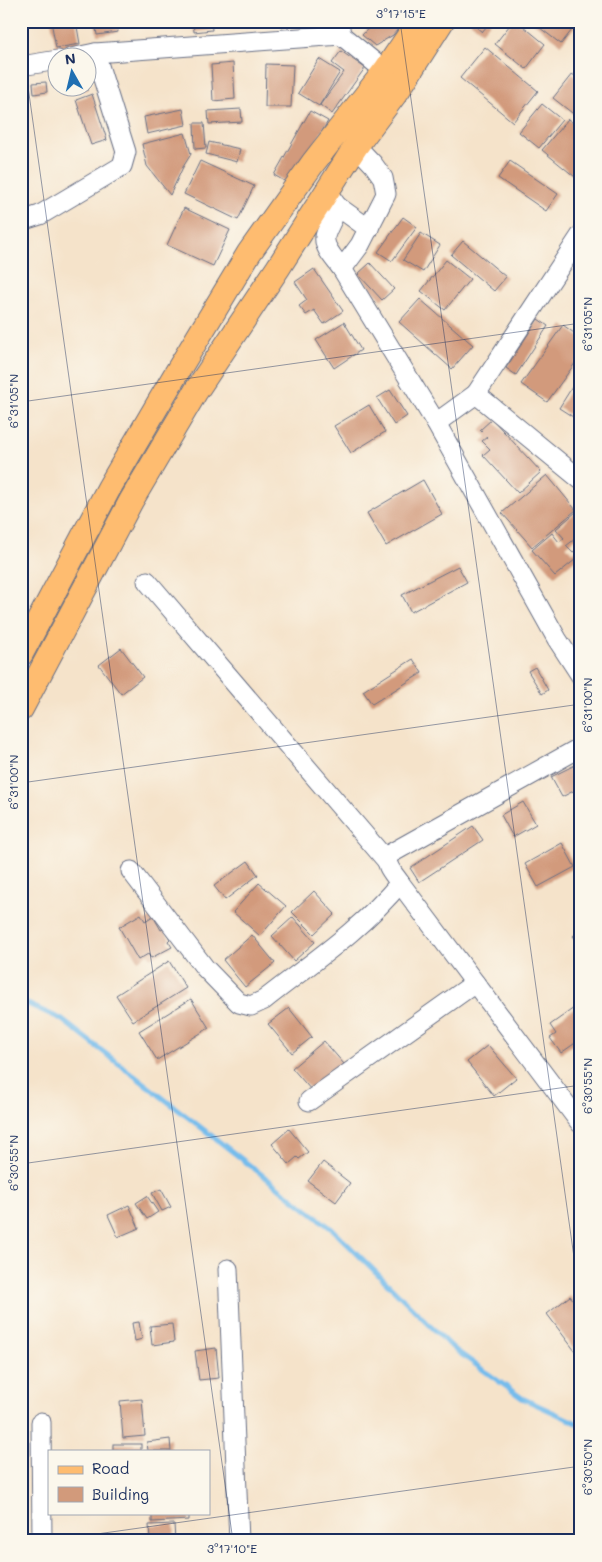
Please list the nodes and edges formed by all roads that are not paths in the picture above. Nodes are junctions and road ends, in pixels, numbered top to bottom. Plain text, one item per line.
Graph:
1 (418, 21) edge
2 (442, 21) edge
3 (340, 28) edge
4 (98, 53) edge
5 (48, 62) edge
6 (98, 63) edge
7 (21, 66) edge
8 (384, 71) junction
9 (356, 146) junction
10 (332, 199) junction
11 (21, 221) edge
12 (369, 229) junction
13 (581, 235) edge
14 (342, 269) junction
15 (476, 394) junction
16 (436, 423) junction
17 (581, 480) edge
18 (146, 581) dead end
19 (21, 654) edge
20 (581, 676) edge
21 (21, 709) edge
22 (581, 747) edge
23 (386, 860) junction
24 (131, 871) dead end
25 (400, 882) junction
26 (475, 982) junction
27 (309, 1101) dead end
28 (581, 1124) edge
29 (228, 1269) dead end
30 (41, 1422) dead end
31 (42, 1541) edge
32 (239, 1541) edge

1 - 8 main road
2 - 9 main road
3 - 4 street
3 - 8 street
5 - 7 street
6 - 11 street
8 - 19 main road
9 - 10 main road
9 - 12 street
10 - 12 street
10 - 14 street
10 - 21 main road
12 - 14 street
13 - 15 street
14 - 16 street
15 - 16 street
15 - 17 street
16 - 20 street
18 - 23 street
22 - 23 street
23 - 25 street
24 - 25 street
25 - 26 street
26 - 27 street
26 - 28 street
29 - 32 street
30 - 31 street

